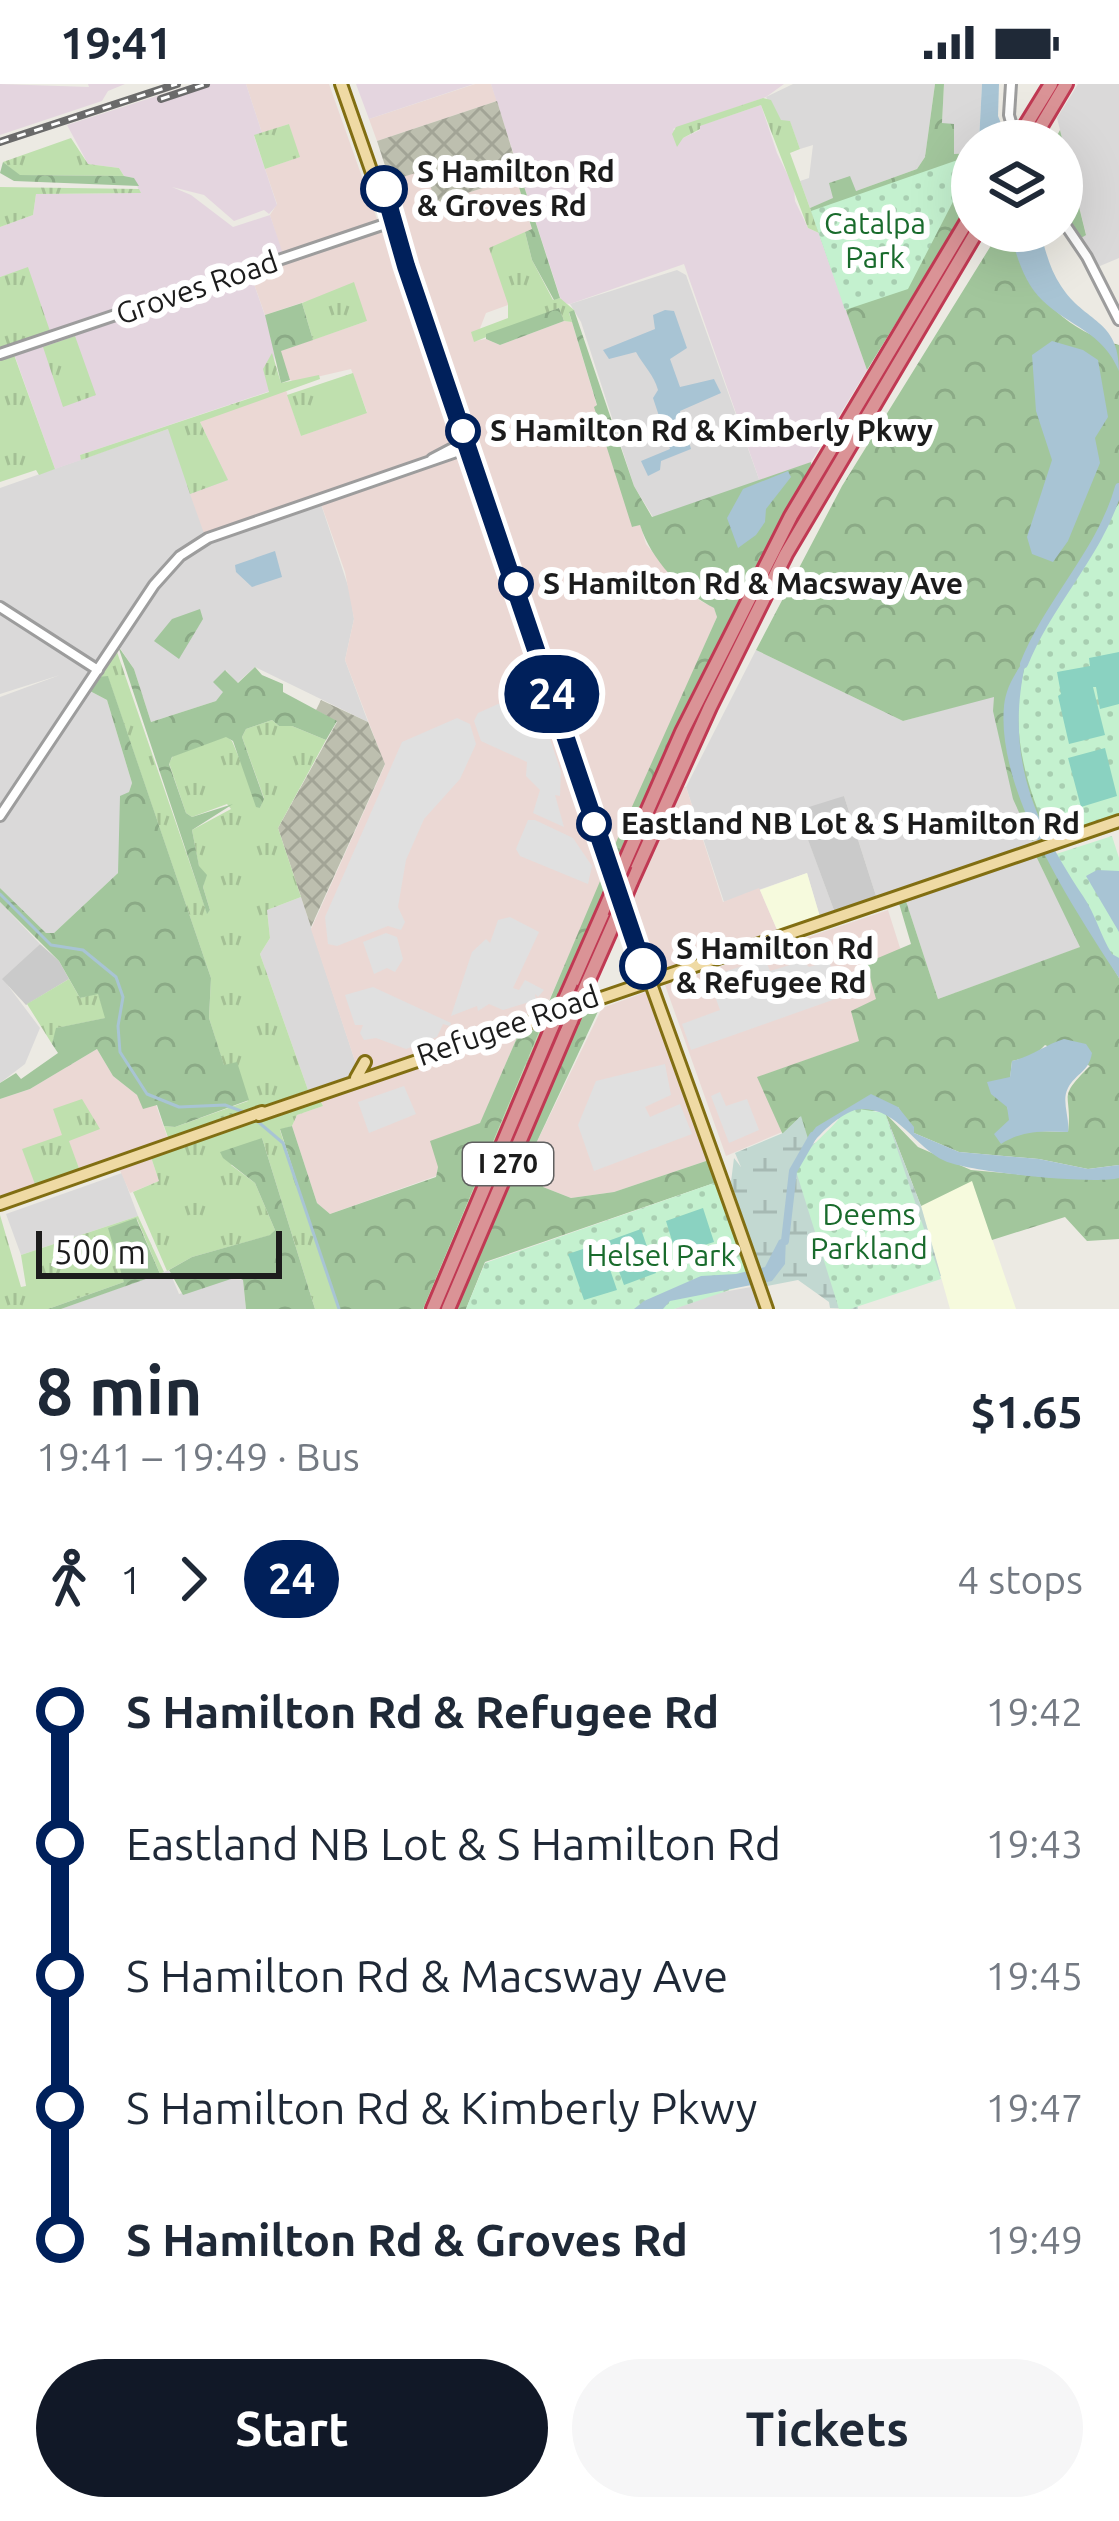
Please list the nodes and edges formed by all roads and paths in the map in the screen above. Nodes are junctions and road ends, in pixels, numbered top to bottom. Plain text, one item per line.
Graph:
1 (345, 84) edge
2 (1011, 84) edge
3 (1051, 84) edge
4 (1066, 84) edge
5 (1012, 120) edge
6 (1032, 120) edge
7 (1037, 120) edge
8 (392, 222) junction
9 (951, 249) edge
10 (1083, 251) edge
11 (965, 252) edge
12 (1119, 320) edge
13 (0, 354) edge
14 (469, 447) junction
15 (0, 607) edge
16 (98, 670) junction
17 (0, 816) edge
18 (1119, 821) edge
19 (652, 980) junction
20 (365, 1062) dead end
21 (356, 1078) junction
22 (255, 1116) junction
23 (0, 1204) edge
24 (433, 1309) edge
25 (448, 1309) edge
26 (767, 1309) edge

1 - 8 main road
2 - 5 street
3 - 6 highway
4 - 7 highway
8 - 13 street, Groves Road
8 - 14 main road
9 - 24 highway, I 270, bridge
10 - 12 street
11 - 25 highway, I 270, bridge
14 - 16 street
14 - 19 main road
15 - 16 street
16 - 17 street
18 - 19 main road, Refugee Road
19 - 21 main road, Refugee Road
19 - 22 main road, Refugee Road
19 - 26 main road
20 - 21 main road
21 - 22 main road, Refugee Road
22 - 23 main road, Refugee Road

